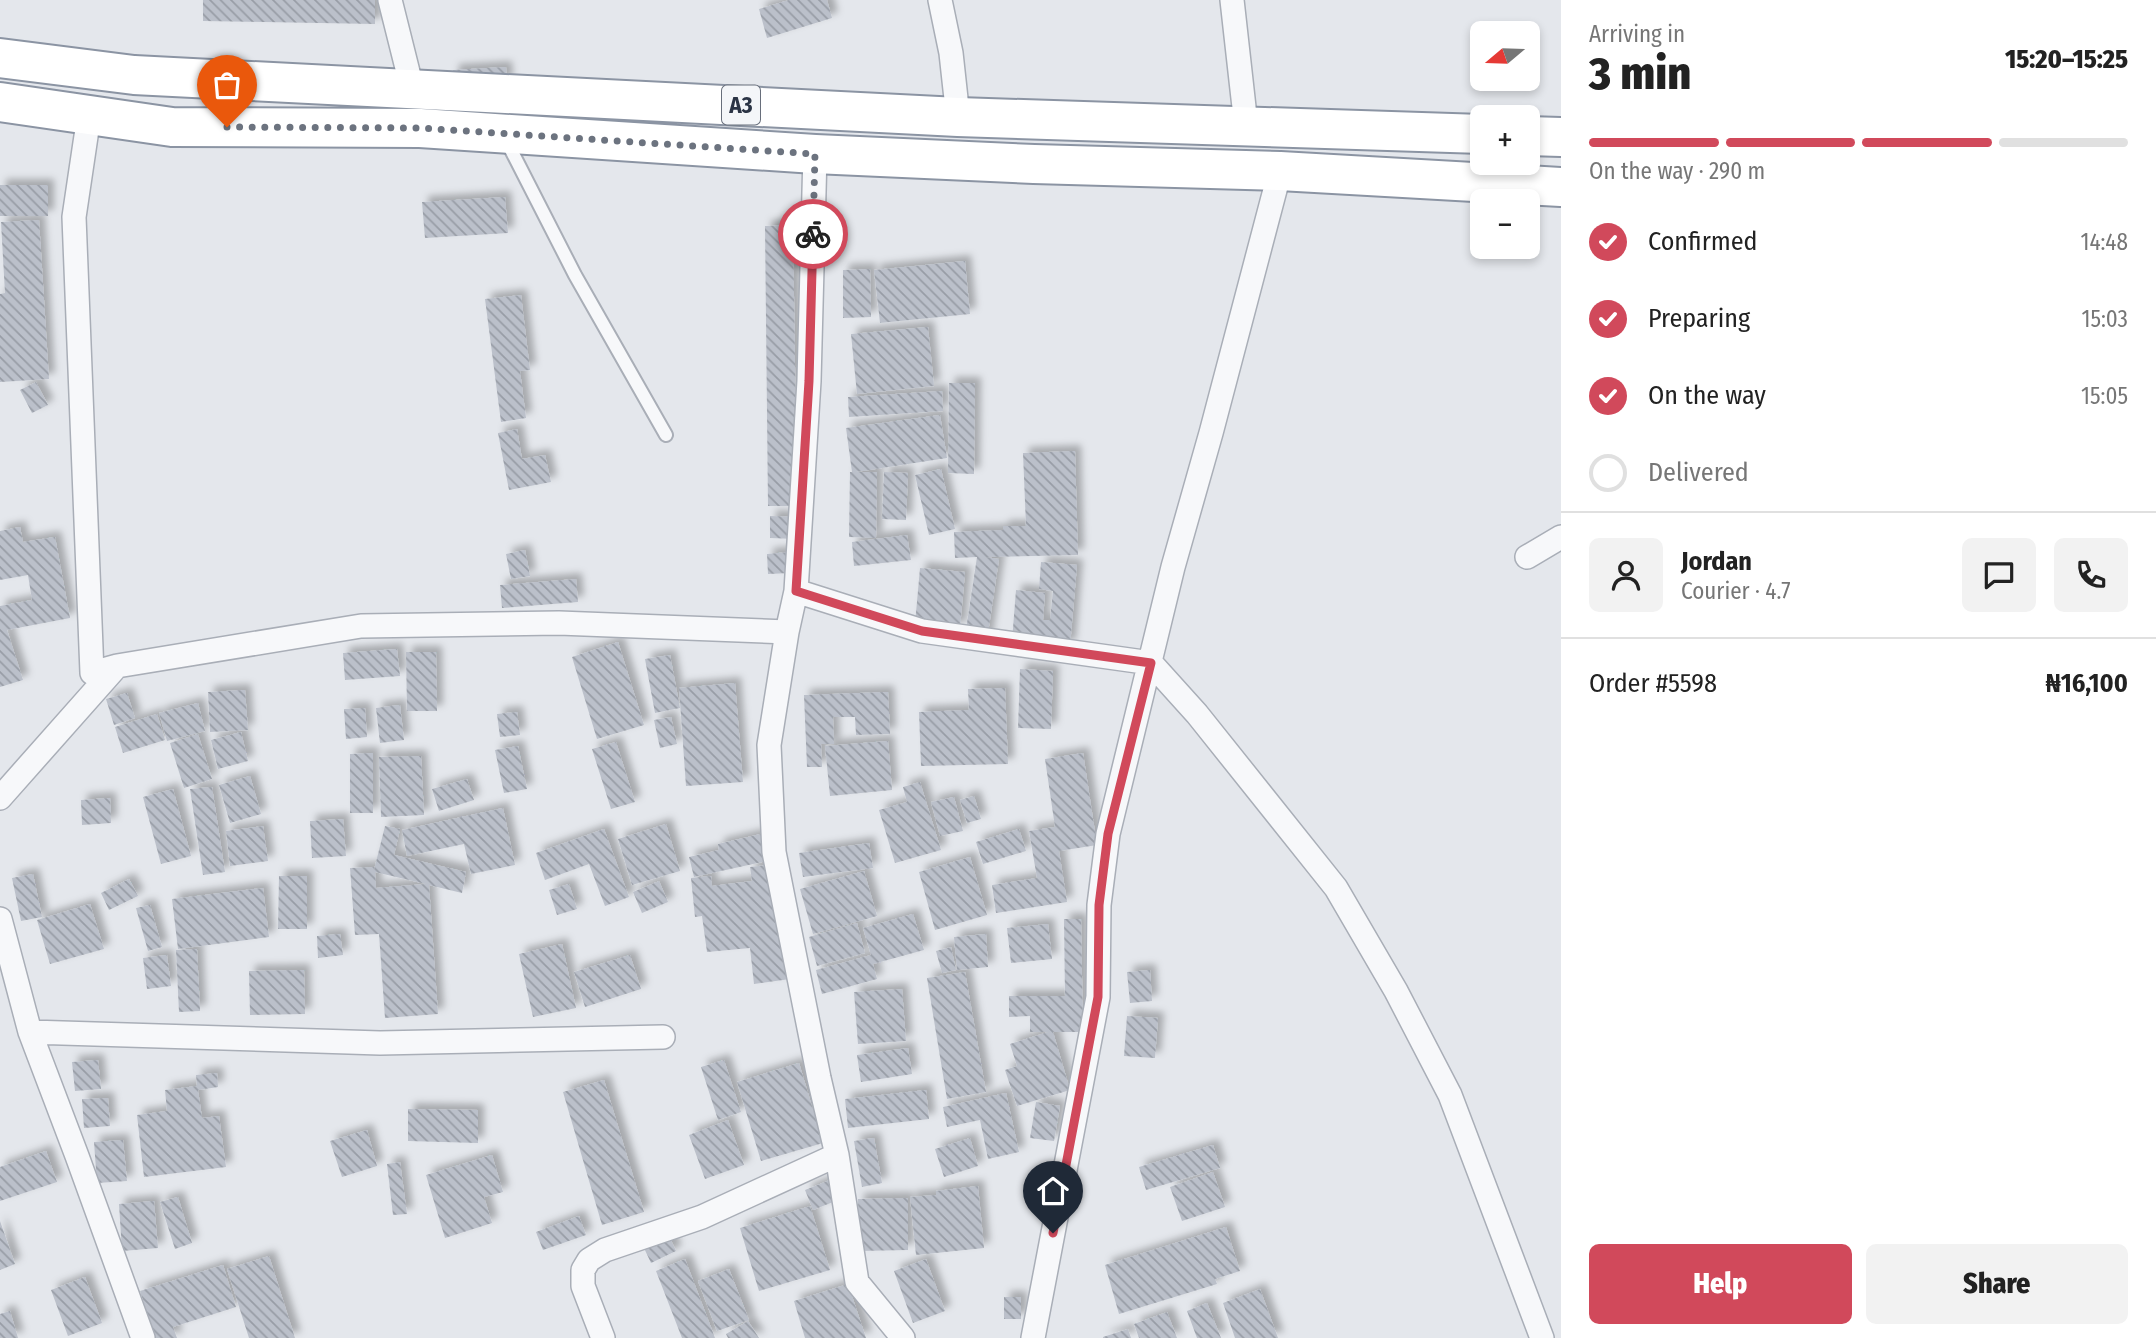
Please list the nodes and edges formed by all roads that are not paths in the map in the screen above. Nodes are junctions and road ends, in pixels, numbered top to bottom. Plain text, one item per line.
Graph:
1 (390, 0) edge
2 (940, 0) edge
3 (1232, 0) edge
4 (0, 58) edge
5 (412, 88) junction
6 (0, 102) edge
7 (89, 116) junction
8 (958, 117) junction
9 (1246, 125) junction
10 (502, 133) junction
11 (1470, 134) edge
12 (1540, 136) edge
13 (1561, 137) edge
14 (815, 154) junction
15 (1280, 171) junction
16 (1561, 187) edge
17 (667, 435) dead end
18 (1561, 537) edge
19 (1527, 557) dead end
20 (796, 591) junction
21 (787, 632) junction
22 (1151, 663) junction
23 (117, 666) junction
24 (0, 798) edge
25 (0, 919) edge
26 (30, 1032) junction
27 (663, 1037) dead end
28 (837, 1155) junction
29 (143, 1338) edge
30 (603, 1338) edge
31 (902, 1338) edge
32 (1033, 1338) edge
33 (1542, 1338) edge

1 - 5 street
2 - 8 street
3 - 9 street
4 - 5 highway, A3
5 - 8 highway, A3
6 - 7 highway, A3
7 - 10 highway, A3
7 - 23 street
8 - 9 highway, A3
9 - 11 highway, A3
10 - 14 highway, A3
10 - 17 lane
12 - 13 highway
14 - 15 highway, A3
14 - 20 street
15 - 16 highway, A3
15 - 22 street
18 - 19 street
20 - 21 street
20 - 22 street
21 - 23 street
21 - 28 street
22 - 32 street
22 - 33 street
23 - 24 street
25 - 26 street
26 - 27 street
26 - 29 street
28 - 30 street
28 - 31 street

